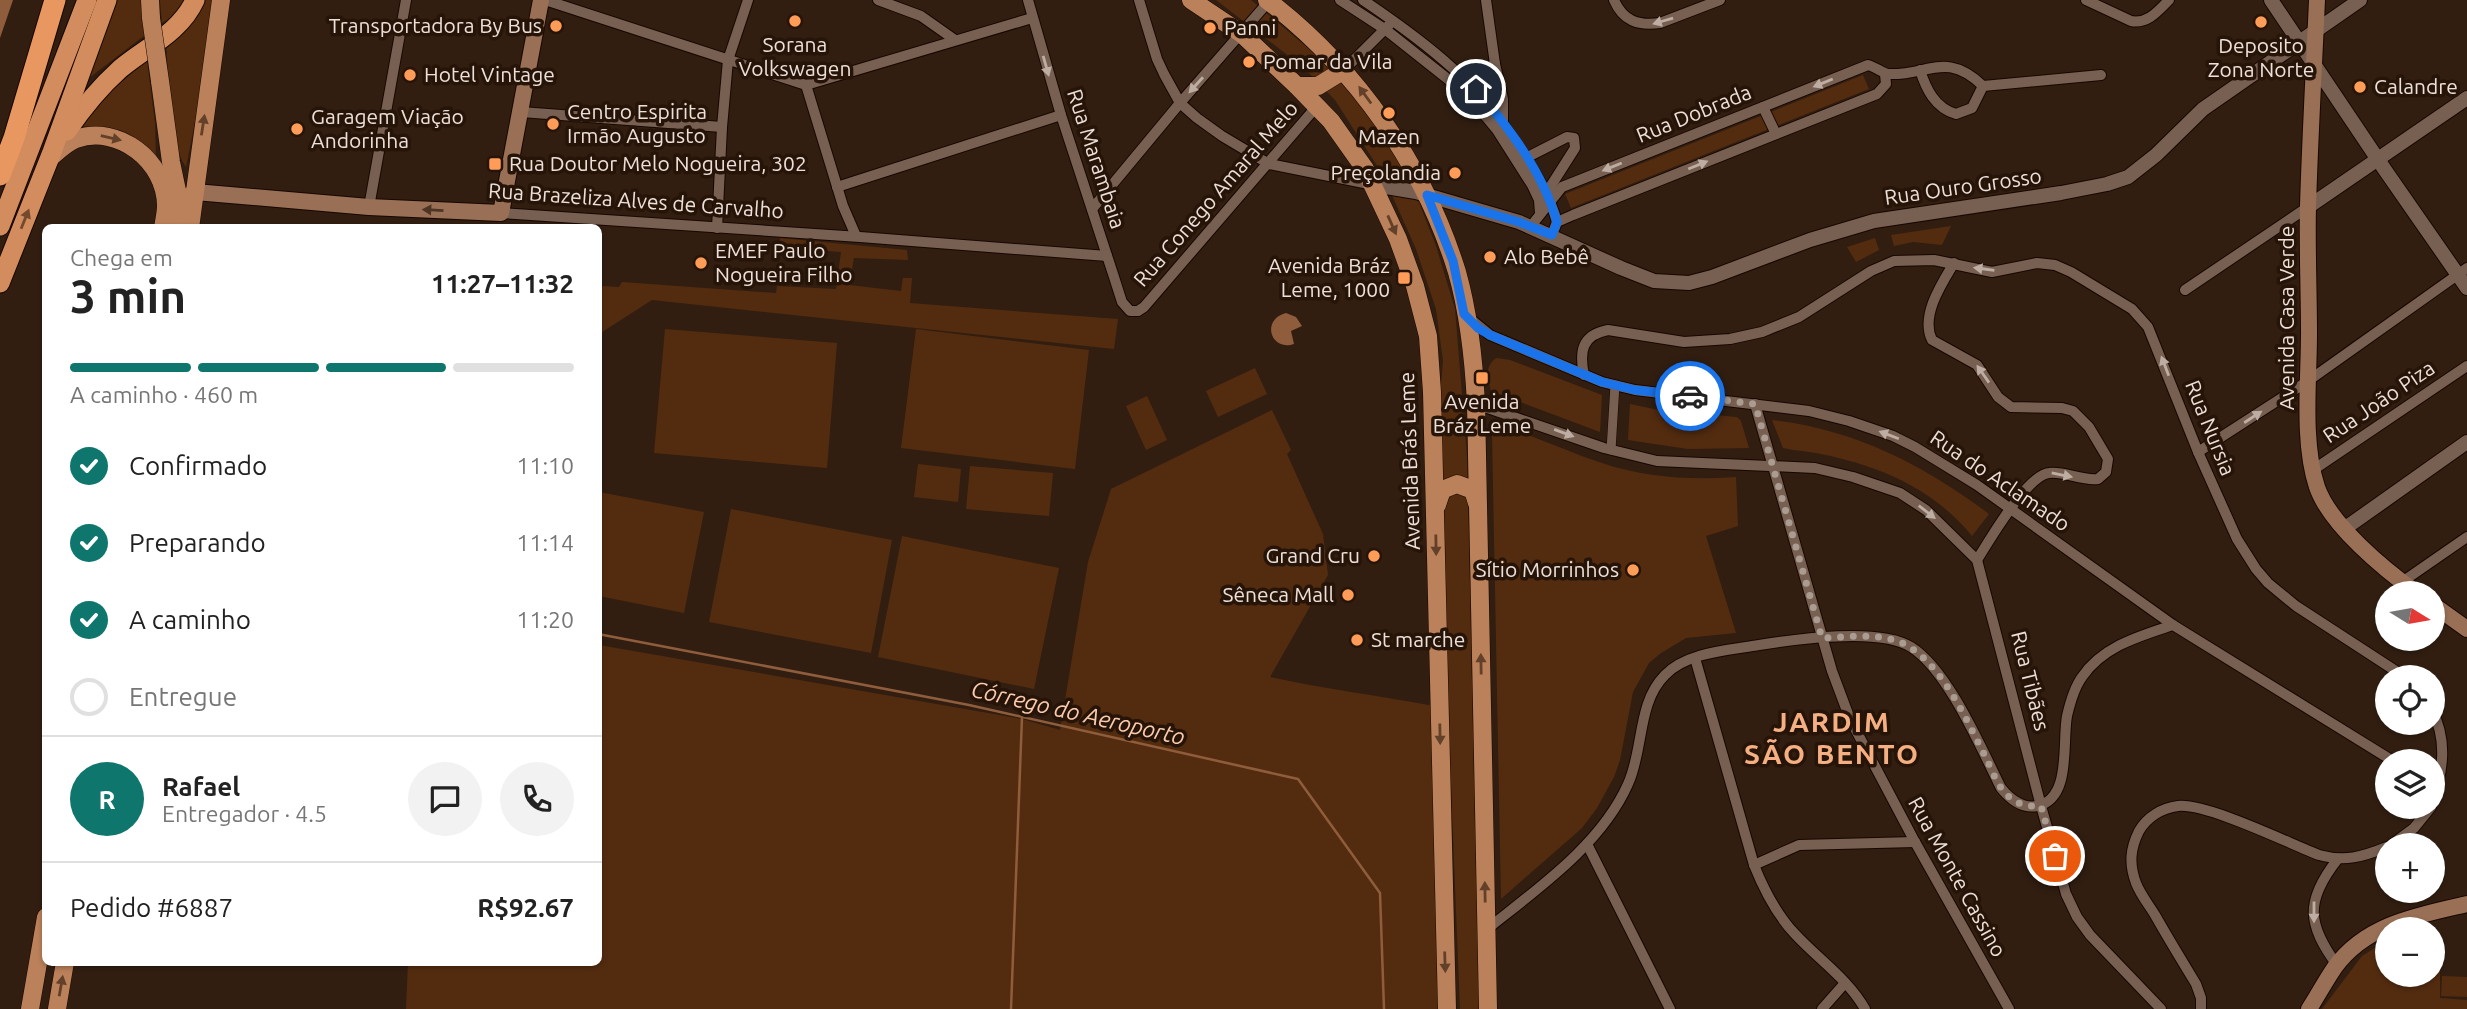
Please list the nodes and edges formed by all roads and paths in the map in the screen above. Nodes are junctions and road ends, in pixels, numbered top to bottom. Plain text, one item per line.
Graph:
1 (55, 0) edge
2 (68, 0) edge
3 (87, 0) edge
4 (97, 0) edge
5 (107, 0) edge
6 (195, 0) edge
7 (221, 0) edge
8 (406, 0) edge
9 (543, 0) edge
10 (748, 0) edge
11 (878, 0) edge
12 (1027, 0) edge
13 (1139, 0) edge
14 (1191, 0) edge
15 (1269, 0) edge
16 (1339, 0) edge
17 (1363, 0) edge
18 (1486, 0) edge
19 (1493, 0) edge
20 (1614, 0) edge
21 (1720, 0) edge
22 (2086, 0) edge
23 (2169, 0) edge
24 (2271, 0) edge
25 (2317, 0) edge
26 (2360, 0) edge
27 (150, 9) edge
28 (1032, 18) junction
29 (1489, 21) junction
30 (1389, 25) junction
31 (2316, 30) junction
32 (1242, 34) junction
33 (955, 40) junction
34 (2299, 41) junction
35 (728, 60) junction
36 (2314, 62) junction
37 (1495, 64) junction
38 (1344, 69) junction
39 (1920, 70) junction
40 (1885, 74) junction
41 (2101, 75) dead end
42 (1461, 82) junction
43 (806, 85) junction
44 (1297, 86) junction
45 (1983, 86) junction
46 (2467, 98) edge
47 (1180, 103) junction
48 (1317, 106) junction
49 (1763, 107) junction
50 (521, 112) junction
51 (1061, 115) junction
52 (1500, 126) junction
53 (722, 127) junction
54 (1776, 134) junction
55 (167, 135) junction
56 (14, 138) junction
57 (51, 155) junction
58 (1522, 160) junction
59 (2378, 160) junction
60 (1269, 164) junction
61 (152, 167) junction
62 (1414, 172) junction
63 (10, 173) edge
64 (1374, 185) junction
65 (837, 187) junction
66 (1404, 189) junction
67 (1427, 195) junction
68 (1549, 197) junction
69 (180, 199) junction
70 (369, 207) junction
71 (2308, 207) junction
72 (1092, 209) junction
73 (1540, 213) junction
74 (501, 214) junction
75 (165, 224) edge
76 (179, 224) edge
77 (189, 224) edge
78 (0, 226) edge
79 (1531, 226) junction
80 (717, 228) junction
81 (1554, 229) junction
82 (856, 236) junction
83 (1107, 256) junction
84 (1954, 263) junction
85 (2462, 271) edge
86 (0, 282) edge
87 (2467, 288) edge
88 (2185, 290) dead end
89 (1144, 307) joint
90 (1464, 314) junction
91 (2467, 366) edge
92 (1584, 375) junction
93 (2308, 381) junction
94 (1615, 385) junction
95 (1476, 404) junction
96 (1755, 404) junction
97 (2467, 442) edge
98 (1611, 450) junction
99 (2198, 452) junction
100 (1771, 465) junction
101 (2313, 470) junction
102 (1478, 506) junction
103 (1436, 508) junction
104 (2010, 509) junction
105 (2344, 529) junction
106 (2467, 537) edge
107 (1977, 560) junction
108 (2401, 581) edge
109 (2403, 581) edge
110 (2445, 611) edge
111 (2464, 622) edge
112 (2173, 625) junction
113 (1822, 638) junction
114 (1695, 658) junction
115 (2386, 665) edge
116 (2375, 750) edge
117 (2041, 806) junction
118 (2421, 819) edge
119 (2407, 833) edge
120 (1915, 842) junction
121 (1587, 844) junction
122 (2375, 851) edge
123 (2337, 860) junction
124 (1754, 865) junction
125 (2467, 904) edge
126 (1486, 930) junction
127 (42, 940) edge
128 (2337, 965) junction
129 (64, 966) edge
130 (1845, 983) junction
131 (30, 1009) edge
132 (57, 1009) edge
133 (1447, 1009) edge
134 (1488, 1009) edge
135 (1670, 1009) edge
136 (1822, 1009) edge
137 (1864, 1009) edge
138 (2009, 1009) edge
139 (2161, 1009) edge
140 (2201, 1009) edge
141 (2309, 1009) edge

1 - 56 highway
2 - 56 highway
3 - 63 highway
4 - 63 highway
5 - 57 highway
6 - 57 highway
69 -> 7 main road
8 - 70 street
9 - 35 street
9 - 50 main road
10 - 35 street
11 - 33 street
12 - 28 street, Rua Marambaia
13 - 47 street
14 - 32 main road, Avenida Brás Leme
15 - 32 street
15 - 38 main road
16 - 30 street
17 - 30 street
18 - 29 street
19 - 29 street
21 -> 20 street
22 - 23 street
24 - 34 street
25 - 31 main road, Avenida Casa Verde
26 - 31 street, Rua Ouro Grosso
27 - 55 main road, bridge
28 - 33 street
28 -> 51 street, Rua Marambaia
29 - 37 street
30 - 38 street
30 - 42 street
31 - 34 street, Rua Ouro Grosso
31 - 36 main road, Avenida Casa Verde
32 - 44 main road, Avenida Brás Leme
32 -> 47 street
33 - 43 street
34 - 36 street
34 - 81 street, Rua Ouro Grosso
35 - 43 street
35 - 53 street
36 - 59 street
36 - 71 main road, Avenida Casa Verde
37 - 42 street
37 - 52 street
38 - 44 main road
62 -> 38 main road
39 - 40 street, Rua Dobrada
39 - 45 street, Rua Dobrada
39 - 45 street
40 -> 49 street, Rua Dobrada
40 - 54 street
41 - 45 street
42 - 52 street
43 - 65 street
44 - 48 main road, Avenida Brás Leme
46 - 59 street
47 - 60 street
47 - 72 street
48 - 60 street, Rua Conego Amaral Melo
48 - 64 main road, Avenida Brás Leme
49 - 54 street
49 -> 68 street, Rua Dobrada
50 - 53 street
50 - 74 main road
51 - 65 street
51 - 72 street, Rua Marambaia
52 - 58 street
53 - 80 street
81 -> 54 street
55 - 61 main road
55 - 69 main road
56 - 63 highway
57 -> 61 main road
86 -> 57 highway
58 - 68 street
58 - 68 street
58 - 73 street
59 - 71 street
59 - 85 street
60 - 64 street
60 - 89 street, Rua Conego Amaral Melo
61 - 69 main road
62 - 66 main road
62 - 67 main road
63 - 78 highway
64 - 66 street, Rua Ouro Grosso
64 -> 103 main road, Avenida Brás Leme
65 - 82 street
66 - 67 street, Rua Ouro Grosso
67 - 79 street, Rua Ouro Grosso
67 - 90 main road
68 - 73 street, Rua Dobrada
68 - 81 street
69 - 70 main road, Rua Brazeliza Alves de Carvalho
69 - 75 main road
69 - 76 main road
69 - 77 main road
74 -> 70 main road, Rua Brazeliza Alves de Carvalho
71 - 88 street
71 - 93 main road, Avenida Casa Verde
72 - 83 street, Rua Marambaia
73 - 79 street, Rua Dobrada
74 - 80 street, Rua Brazeliza Alves de Carvalho
79 - 81 street, Rua Ouro Grosso
80 - 82 street, Rua Brazeliza Alves de Carvalho
82 - 83 street, Rua Brazeliza Alves de Carvalho
83 - 89 street, Rua Marambaia
84 - 92 street, Rua Nursia
99 -> 84 street, Rua Nursia
104 -> 84 street
85 - 87 street
85 - 93 street
90 - 92 street, Rua do Aclamado
90 - 95 main road
91 - 101 street, Rua João Piza
92 - 94 street, Rua do Aclamado
99 -> 93 street
93 - 101 main road, Avenida Casa Verde
94 - 96 street, Rua do Aclamado
94 - 98 street
95 -> 98 street
95 - 102 main road
96 - 100 street, Rua Monte Cassino
104 -> 96 street, Rua do Aclamado
97 - 105 street
98 - 100 street
99 - 115 street, Rua Nursia
100 -> 107 street
100 - 113 street, Rua Monte Cassino
101 - 105 main road, Avenida Casa Verde
102 - 103 main road
126 -> 102 main road
103 -> 133 main road, Avenida Brás Leme
104 - 107 street
104 - 112 street, Rua do Aclamado
105 - 108 main road, Avenida Casa Verde
106 - 109 street
107 - 117 street, Rua Tibães
110 - 111 main road
112 - 116 street, Rua do Aclamado
112 - 117 street
113 - 114 street
113 - 117 street
113 - 120 street, Rua Monte Cassino
114 - 121 street
114 - 124 street
117 - 139 street, Rua Tibães
118 - 119 street
120 - 124 street
120 - 138 street, Rua Monte Cassino
121 - 126 street
121 - 135 street
122 - 123 street
123 -> 128 street
123 - 140 street
124 - 130 street
125 - 128 main road
126 - 134 main road
127 - 131 main road
128 - 141 main road
132 -> 129 main road
130 - 136 street
130 - 137 street

